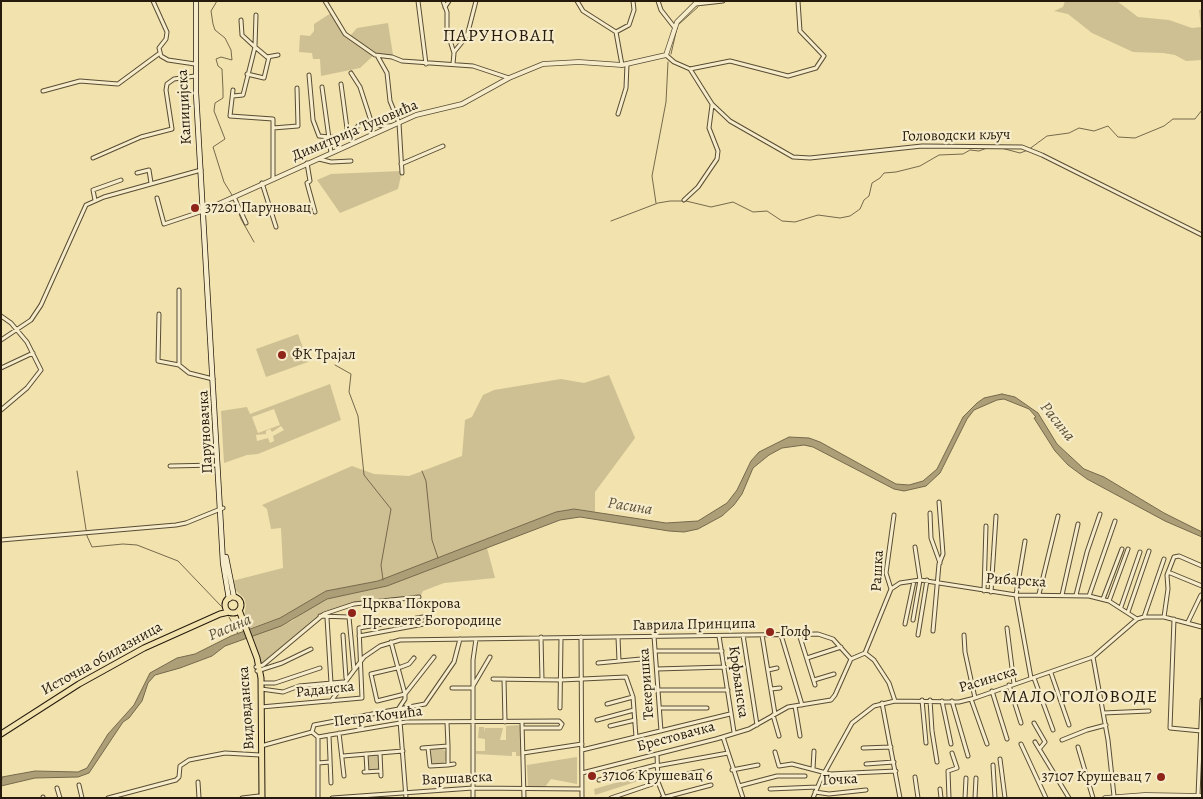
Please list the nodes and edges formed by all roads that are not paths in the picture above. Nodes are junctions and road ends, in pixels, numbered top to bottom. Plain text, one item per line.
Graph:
1 (153, 1) edge
2 (196, 1) edge
3 (325, 1) edge
4 (418, 1) edge
5 (443, 1) edge
6 (449, 1) edge
7 (476, 1) edge
8 (577, 1) edge
9 (658, 1) edge
10 (723, 1) edge
11 (798, 1) edge
12 (634, 2) edge
13 (697, 3) edge
14 (445, 7) junction
15 (256, 15) dead end
16 (241, 20) dead end
17 (675, 28) junction
18 (616, 32) junction
19 (255, 46) junction
20 (454, 52) junction
21 (160, 53) junction
22 (278, 55) dead end
23 (666, 55) junction
24 (378, 56) junction
25 (269, 57) junction
26 (386, 57) junction
27 (195, 64) junction
28 (426, 64) junction
29 (453, 64) junction
30 (628, 64) junction
31 (384, 65) junction
32 (622, 65) junction
33 (690, 68) junction
34 (352, 72) dead end
35 (247, 74) junction
36 (499, 74) junction
37 (308, 75) dead end
38 (195, 76) junction
39 (509, 78) junction
40 (500, 82) junction
41 (341, 84) dead end
42 (322, 87) dead end
43 (297, 88) dead end
44 (43, 90) dead end
45 (233, 90) dead end
46 (233, 96) junction
47 (712, 104) junction
48 (618, 114) dead end
49 (399, 123) junction
50 (372, 125) junction
51 (392, 126) junction
52 (273, 128) junction
53 (328, 136) junction
54 (348, 136) junction
55 (443, 146) dead end
56 (331, 153) junction
57 (93, 158) dead end
58 (319, 158) junction
59 (351, 161) dead end
60 (307, 163) junction
61 (401, 164) junction
62 (201, 170) junction
63 (137, 173) dead end
64 (402, 173) dead end
65 (273, 178) junction
66 (121, 180) dead end
67 (151, 183) junction
68 (262, 183) junction
69 (234, 196) junction
70 (157, 198) dead end
71 (95, 200) junction
72 (684, 200) dead end
73 (203, 211) junction
74 (315, 212) dead end
75 (246, 223) dead end
76 (276, 227) dead end
77 (1202, 235) edge
78 (207, 272) junction
79 (179, 290) dead end
80 (159, 314) dead end
81 (1, 316) edge
82 (18, 330) junction
83 (1, 340) edge
84 (32, 353) junction
85 (179, 365) junction
86 (1, 368) edge
87 (213, 379) junction
88 (1, 410) edge
89 (218, 465) junction
90 (170, 466) dead end
91 (939, 502) dead end
92 (222, 508) junction
93 (930, 513) dead end
94 (1100, 514) dead end
95 (894, 515) dead end
96 (996, 516) dead end
97 (1058, 516) dead end
98 (1114, 520) dead end
99 (1078, 524) dead end
100 (986, 526) dead end
101 (1, 540) edge
102 (1025, 542) dead end
103 (915, 547) dead end
104 (1128, 549) dead end
105 (1122, 550) dead end
106 (1148, 551) dead end
107 (1140, 552) dead end
108 (1164, 559) dead end
109 (940, 563) junction
110 (1202, 566) edge
111 (1168, 572) junction
112 (920, 580) junction
113 (927, 580) junction
114 (914, 581) junction
115 (939, 581) junction
116 (1202, 586) edge
117 (891, 589) junction
118 (984, 591) junction
119 (991, 592) junction
120 (1039, 594) junction
121 (1016, 595) junction
122 (1062, 595) junction
123 (1076, 595) junction
124 (1202, 595) edge
125 (1089, 596) junction
126 (419, 597) dead end
127 (231, 598) junction
128 (1103, 600) junction
129 (1109, 601) junction
130 (226, 606) junction
131 (1120, 607) junction
132 (234, 612) junction
133 (1128, 612) junction
134 (220, 614) junction
135 (320, 616) junction
136 (1164, 616) junction
137 (423, 617) dead end
138 (1144, 617) junction
139 (327, 618) junction
140 (1137, 619) junction
141 (1174, 619) junction
142 (913, 620) dead end
143 (1188, 622) junction
144 (424, 624) dead end
145 (905, 624) dead end
146 (1202, 627) edge
147 (1007, 628) dead end
148 (933, 631) dead end
149 (800, 634) junction
150 (343, 635) dead end
151 (743, 635) junction
152 (762, 635) junction
153 (781, 635) junction
154 (918, 635) dead end
155 (964, 635) dead end
156 (359, 636) junction
157 (654, 636) junction
158 (719, 636) junction
159 (541, 637) junction
160 (618, 637) junction
161 (561, 638) junction
162 (581, 638) junction
163 (476, 639) junction
164 (460, 640) junction
165 (390, 642) junction
166 (842, 647) junction
167 (311, 649) dead end
168 (722, 651) junction
169 (656, 652) junction
170 (865, 653) junction
171 (434, 657) dead end
172 (490, 657) dead end
173 (1093, 657) junction
174 (414, 658) dead end
175 (807, 658) junction
176 (641, 659) dead end
177 (851, 659) junction
178 (360, 661) junction
179 (619, 661) junction
180 (598, 663) dead end
181 (724, 667) junction
182 (320, 668) dead end
183 (777, 668) dead end
184 (258, 669) junction
185 (397, 669) junction
186 (657, 669) junction
187 (768, 670) junction
188 (354, 671) junction
189 (1051, 673) junction
190 (834, 674) dead end
191 (1032, 678) junction
192 (493, 679) dead end
193 (504, 679) junction
194 (582, 679) junction
195 (542, 680) junction
196 (561, 680) junction
197 (814, 680) junction
198 (345, 681) junction
199 (331, 683) junction
200 (1014, 684) junction
201 (815, 685) dead end
202 (1009, 685) junction
203 (261, 686) junction
204 (473, 687) junction
205 (452, 688) dead end
206 (780, 688) dead end
207 (771, 689) junction
208 (658, 690) junction
209 (728, 690) junction
210 (992, 692) junction
211 (405, 694) junction
212 (632, 697) junction
213 (973, 699) junction
214 (922, 700) junction
215 (930, 700) junction
216 (1202, 700) edge
217 (331, 701) junction
218 (942, 701) junction
219 (952, 701) junction
220 (895, 702) junction
221 (882, 703) junction
222 (607, 704) dead end
223 (802, 705) junction
224 (795, 706) junction
225 (260, 707) junction
226 (400, 708) junction
227 (560, 708) dead end
228 (660, 708) junction
229 (707, 708) dead end
230 (634, 710) junction
231 (1150, 711) dead end
232 (1103, 713) junction
233 (730, 714) junction
234 (774, 714) junction
235 (597, 720) dead end
236 (635, 720) junction
237 (401, 722) junction
238 (448, 722) junction
239 (474, 722) junction
240 (505, 722) junction
241 (522, 722) junction
242 (1201, 722) edge
243 (1021, 723) dead end
244 (1034, 723) dead end
245 (757, 725) junction
246 (1068, 725) dead end
247 (610, 726) dead end
248 (1106, 726) junction
249 (524, 728) junction
250 (1053, 730) dead end
251 (661, 731) junction
252 (1201, 731) edge
253 (312, 732) junction
254 (734, 732) junction
255 (339, 733) junction
256 (1, 734) edge
257 (329, 735) junction
258 (723, 736) junction
259 (779, 736) dead end
260 (800, 736) dead end
261 (318, 737) junction
262 (636, 737) junction
263 (1007, 739) dead end
264 (1062, 740) dead end
265 (1035, 742) dead end
266 (926, 743) dead end
267 (582, 744) junction
268 (951, 744) dead end
269 (987, 744) dead end
270 (1021, 744) dead end
271 (261, 746) junction
272 (448, 746) junction
273 (891, 747) junction
274 (1078, 747) dead end
275 (422, 748) dead end
276 (428, 748) junction
277 (863, 748) dead end
278 (1040, 748) junction
279 (582, 750) junction
280 (814, 750) dead end
281 (403, 751) junction
282 (728, 752) junction
283 (775, 752) dead end
284 (380, 753) junction
285 (523, 753) junction
286 (952, 753) dead end
287 (366, 754) junction
288 (657, 754) junction
289 (260, 755) junction
290 (343, 756) junction
291 (968, 756) dead end
292 (1000, 759) dead end
293 (318, 762) junction
294 (330, 762) junction
295 (894, 762) junction
296 (937, 762) dead end
297 (454, 764) dead end
298 (866, 764) dead end
299 (448, 765) junction
300 (758, 765) dead end
301 (993, 765) dead end
302 (656, 766) junction
303 (813, 769) junction
304 (702, 770) dead end
305 (732, 770) junction
306 (381, 771) junction
307 (896, 771) junction
308 (582, 773) junction
309 (824, 773) junction
310 (344, 776) dead end
311 (381, 776) dead end
312 (804, 776) dead end
313 (915, 777) dead end
314 (966, 778) dead end
315 (976, 778) dead end
316 (599, 780) dead end
317 (657, 781) junction
318 (198, 782) dead end
319 (331, 783) dead end
320 (79, 785) dead end
321 (711, 785) dead end
322 (739, 786) junction
323 (817, 787) junction
324 (57, 788) dead end
325 (473, 788) junction
326 (524, 788) junction
327 (582, 789) junction
328 (770, 789) dead end
329 (940, 789) dead end
330 (866, 790) dead end
331 (815, 792) junction
332 (405, 793) junction
333 (380, 796) edge
334 (676, 796) edge
335 (1114, 796) junction
336 (1145, 796) edge
337 (260, 797) edge
338 (1199, 797) edge
339 (60, 798) edge
340 (82, 798) edge
341 (108, 798) edge
342 (199, 798) edge
343 (242, 798) edge
344 (318, 798) edge
345 (332, 798) edge
346 (406, 798) edge
347 (473, 798) edge
348 (524, 798) edge
349 (582, 798) edge
350 (611, 798) edge
351 (663, 798) edge
352 (743, 798) edge
353 (813, 798) edge
354 (900, 798) edge
355 (918, 798) edge
356 (940, 798) edge
357 (949, 798) edge
358 (965, 798) edge
359 (975, 798) edge
360 (995, 798) edge
361 (1005, 798) edge
362 (1046, 798) edge
363 (1069, 798) edge
364 (1093, 798) edge
365 (1105, 798) edge

1 - 21 street
2 - 27 main road, Капиџијска
3 - 24 street
4 - 28 street
5 - 14 street
6 - 14 street
7 - 20 street
8 - 18 street
9 - 17 street
10 - 13 street
11 - 33 street
12 - 18 street
13 - 17 street
14 - 20 street
15 - 19 street
16 - 19 street
17 - 23 street
18 - 32 street
19 - 25 street
19 - 35 street
20 - 29 street
21 - 27 street
21 - 44 street
22 - 25 street
23 - 30 street, Димитрија Туцовића
23 - 33 street
24 - 26 street
24 - 31 street
25 - 35 street
26 - 28 street
26 - 31 street
27 - 38 main road, Капиџијска
28 - 29 street
29 - 36 street
30 - 32 street, Димитрија Туцовића
30 - 48 street
31 - 49 street
32 - 39 street, Димитрија Туцовића
33 - 47 street, Головодски кључ
34 - 50 street
35 - 46 street
36 - 39 street
36 - 40 street
37 - 53 street
38 - 57 street
38 - 62 main road, Капиџијска
39 - 40 street, Димитрија Туцовића
40 - 49 street, Димитрија Туцовића
41 - 54 street
42 - 53 street
43 - 52 street
45 - 46 street
46 - 52 street
47 - 72 street
47 - 77 street, Головодски кључ
49 - 51 street, Димитрија Туцовића
49 - 61 street
50 - 51 street
50 - 54 street
51 - 56 street, Димитрија Туцовића
52 - 65 street
53 - 54 street
53 - 56 street
55 - 61 street
56 - 58 street, Димитрија Туцовића
58 - 59 street
58 - 60 street, Димитрија Туцовића
60 - 65 street, Димитрија Туцовића
60 - 74 street
61 - 64 street
62 - 67 street
62 - 73 main road, Капиџијска
63 - 67 street
65 - 68 street, Димитрија Туцовића
66 - 71 street
67 - 71 street
68 - 69 street, Димитрија Туцовића
68 - 76 street
69 - 73 street, Димитрија Туцовића
69 - 75 street
70 - 73 street
71 - 82 street
73 - 78 main road, Паруновачка
78 - 87 main road, Паруновачка
78 - 92 main road, Паруновачка
79 - 85 street
80 - 85 street
81 - 82 street
82 - 83 street
82 - 84 street
84 - 86 street
84 - 88 street
85 - 87 street
87 - 89 main road, Паруновачка
89 - 90 street
89 - 92 main road, Паруновачка
91 - 109 street
92 - 101 street
92 - 127 main road, Паруновачка
93 - 109 street
94 - 123 street
95 - 117 street, Рашка
96 - 119 street
97 - 120 street
98 - 125 street
99 - 122 street
100 - 118 street
102 - 121 street
103 - 112 street
104 - 129 street
105 - 128 street
106 - 133 street
107 - 131 street
108 - 138 street
109 - 115 street
110 - 111 street
111 - 116 street
111 - 136 street
112 - 113 street, Рибарска
112 - 114 street, Рибарска
112 - 142 street
113 - 115 street, Рибарска
113 - 154 street
114 - 117 street, Рибарска
114 - 145 street
115 - 118 street, Рибарска
115 - 148 street
117 - 170 street, Рашка
118 - 119 street, Рибарска
119 - 121 street, Рибарска
120 - 121 street, Рибарска
120 - 122 street, Рибарска
121 - 191 street
122 - 123 street, Рибарска
123 - 125 street, Рибарска
124 - 143 street
125 - 128 street, Рибарска
126 - 135 street
127 - 130 main road
127 - 132 main road
128 - 129 street, Рибарска
129 - 131 street, Рибарска
130 - 132 main road
130 - 134 main road, Источна обилазница
131 - 133 street, Рибарска
132 - 134 main road, Источна обилазница
132 - 184 main road, Видовданска
133 - 140 street, Рибарска
134 - 256 main road, Источна обилазница
135 - 139 street
135 - 184 street
136 - 138 street, Расинска
136 - 141 street, Расинска
137 - 156 street
138 - 140 street, Расинска
139 - 188 street
139 - 199 street
140 - 173 street, Расинска
141 - 143 street, Расинска
141 - 252 street
143 - 146 street, Расинска
144 - 156 street
147 - 200 street
149 - 153 street, Гаврила Принципа
149 - 166 street, Гаврила Принципа
149 - 175 street
150 - 198 street
151 - 152 street, Гаврила Принципа
151 - 158 street, Гаврила Принципа
151 - 245 street
152 - 153 street, Гаврила Принципа
152 - 187 street
153 - 223 street
155 - 213 street
156 - 178 street, Раданска
157 - 158 street, Гаврила Принципа
157 - 160 street, Гаврила Принципа
157 - 169 street, Текеришка
158 - 168 street, Крфљанска
159 - 161 street, Гаврила Принципа
159 - 163 street, Гаврила Принципа
159 - 195 street
160 - 162 street, Гаврила Принципа
160 - 179 street, Гаврила Принципа
161 - 162 street, Гаврила Принципа
161 - 196 street
162 - 194 street
163 - 164 street, Гаврила Принципа
163 - 204 street
164 - 165 street, Гаврила Принципа
164 - 226 street
165 - 178 street, Гаврила Принципа
165 - 185 street
166 - 175 street
166 - 177 street, Гаврила Принципа
167 - 184 street
168 - 169 street
168 - 181 street, Крфљанска
169 - 186 street, Текеришка
170 - 177 street
170 - 220 street
171 - 211 street
172 - 204 street
173 - 189 street, Расинска
173 - 232 street
174 - 185 street
175 - 197 street
176 - 179 street
177 - 223 street, Брестовачка
178 - 188 street, Гаврила Принципа
178 - 217 street, Раданска
179 - 180 street
181 - 186 street
181 - 209 street, Крфљанска
182 - 203 street
183 - 187 street
184 - 203 main road, Видовданска
184 - 225 main road, Видовданска
185 - 211 street
185 - 211 street
186 - 208 street, Текеришка
187 - 207 street
188 - 198 street, Гаврила Принципа
189 - 191 street, Расинска
189 - 246 street
190 - 197 street
191 - 200 street, Расинска
191 - 250 street
192 - 193 street
193 - 195 street
193 - 240 street
194 - 196 street
194 - 212 street
194 - 267 street
195 - 196 street
196 - 227 street
197 - 201 street
198 - 199 street
198 - 217 street, Гаврила Принципа
199 - 203 street
200 - 202 street, Расинска
202 - 210 street, Расинска
202 - 243 street
203 - 225 main road, Видовданска
204 - 205 street
204 - 239 street
206 - 207 street
207 - 234 street
208 - 209 street
208 - 228 street, Текеришка
209 - 233 street, Крфљанска
210 - 213 street, Расинска
210 - 263 street
211 - 226 street
212 - 222 street
212 - 230 street
213 - 219 street, Расинска
213 - 269 street
214 - 215 street, Расинска
214 - 220 street, Расинска
214 - 266 street
215 - 218 street, Расинска
215 - 296 street
216 - 242 street
217 - 225 street, Раданска
218 - 219 street, Расинска
218 - 268 street
219 - 291 street
220 - 221 street, Расинска
221 - 273 street
221 - 309 street, Расинска
223 - 224 street, Брестовачка
224 - 234 street, Брестовачка
224 - 260 street
225 - 271 main road, Видовданска
226 - 237 street
226 - 253 street
228 - 229 street
228 - 251 street, Текеришка
230 - 235 street
230 - 236 street
231 - 232 street
232 - 248 street
233 - 251 street
233 - 254 street, Крфљанска
234 - 245 street, Брестовачка
234 - 259 street
236 - 247 street
236 - 262 street
237 - 238 street, Петра Кочића
237 - 255 street, Петра Кочића
237 - 281 street
238 - 239 street, Петра Кочића
238 - 272 street
239 - 240 street, Петра Кочића
239 - 325 street
240 - 241 street, Петра Кочића
241 - 249 street
241 - 249 street, Петра Кочића
242 - 252 street
244 - 278 street
245 - 254 street, Брестовачка
248 - 264 street
248 - 335 street
249 - 285 street
251 - 262 street
252 - 338 street
253 - 261 street, Петра Кочића
253 - 271 street, Петра Кочића
254 - 258 street, Брестовачка
255 - 257 street, Петра Кочића
255 - 290 street
257 - 261 street, Петра Кочића
257 - 294 street
258 - 282 street
258 - 288 street, Брестовачка
261 - 293 street
262 - 279 street
265 - 278 street
267 - 279 street
267 - 285 street
270 - 362 street
271 - 289 main road, Видовданска
271 - 337 main road, Видовданска
272 - 276 street
272 - 299 street
273 - 277 street
273 - 295 street
274 - 364 street
275 - 276 street
276 - 299 street
278 - 363 street
279 - 308 street
280 - 303 street
281 - 284 street
281 - 332 street
282 - 302 street
282 - 305 street
283 - 303 street
284 - 287 street
284 - 306 street
285 - 326 street
286 - 357 street
287 - 290 street
287 - 306 street
288 - 302 street
288 - 308 street, Брестовачка
289 - 337 main road, Видовданска
289 - 341 street
290 - 310 street
292 - 361 street
293 - 294 street
293 - 344 street
294 - 319 street
295 - 298 street
295 - 307 street
297 - 299 street
300 - 305 street
301 - 360 street
302 - 316 street
302 - 317 street
303 - 309 street
304 - 317 street
305 - 322 street
306 - 311 street
307 - 309 street
307 - 354 street
308 - 327 street
309 - 323 street, Расинска
312 - 322 street
313 - 355 street
314 - 358 street
315 - 359 street
317 - 350 street
317 - 351 street
318 - 342 street
320 - 340 street
321 - 334 street
322 - 352 street
323 - 328 street
323 - 331 street, Расинска
324 - 339 street
325 - 326 street, Варшавска
325 - 332 street, Варшавска
325 - 347 street
326 - 327 street, Варшавска
326 - 348 street
327 - 349 street
329 - 356 street
330 - 331 street, Гочка
331 - 353 street, Расинска
332 - 333 street, Варшавска
332 - 346 street
333 - 345 street, Варшавска
334 - 351 street
335 - 336 street
335 - 365 street
336 - 338 street
337 - 343 street

